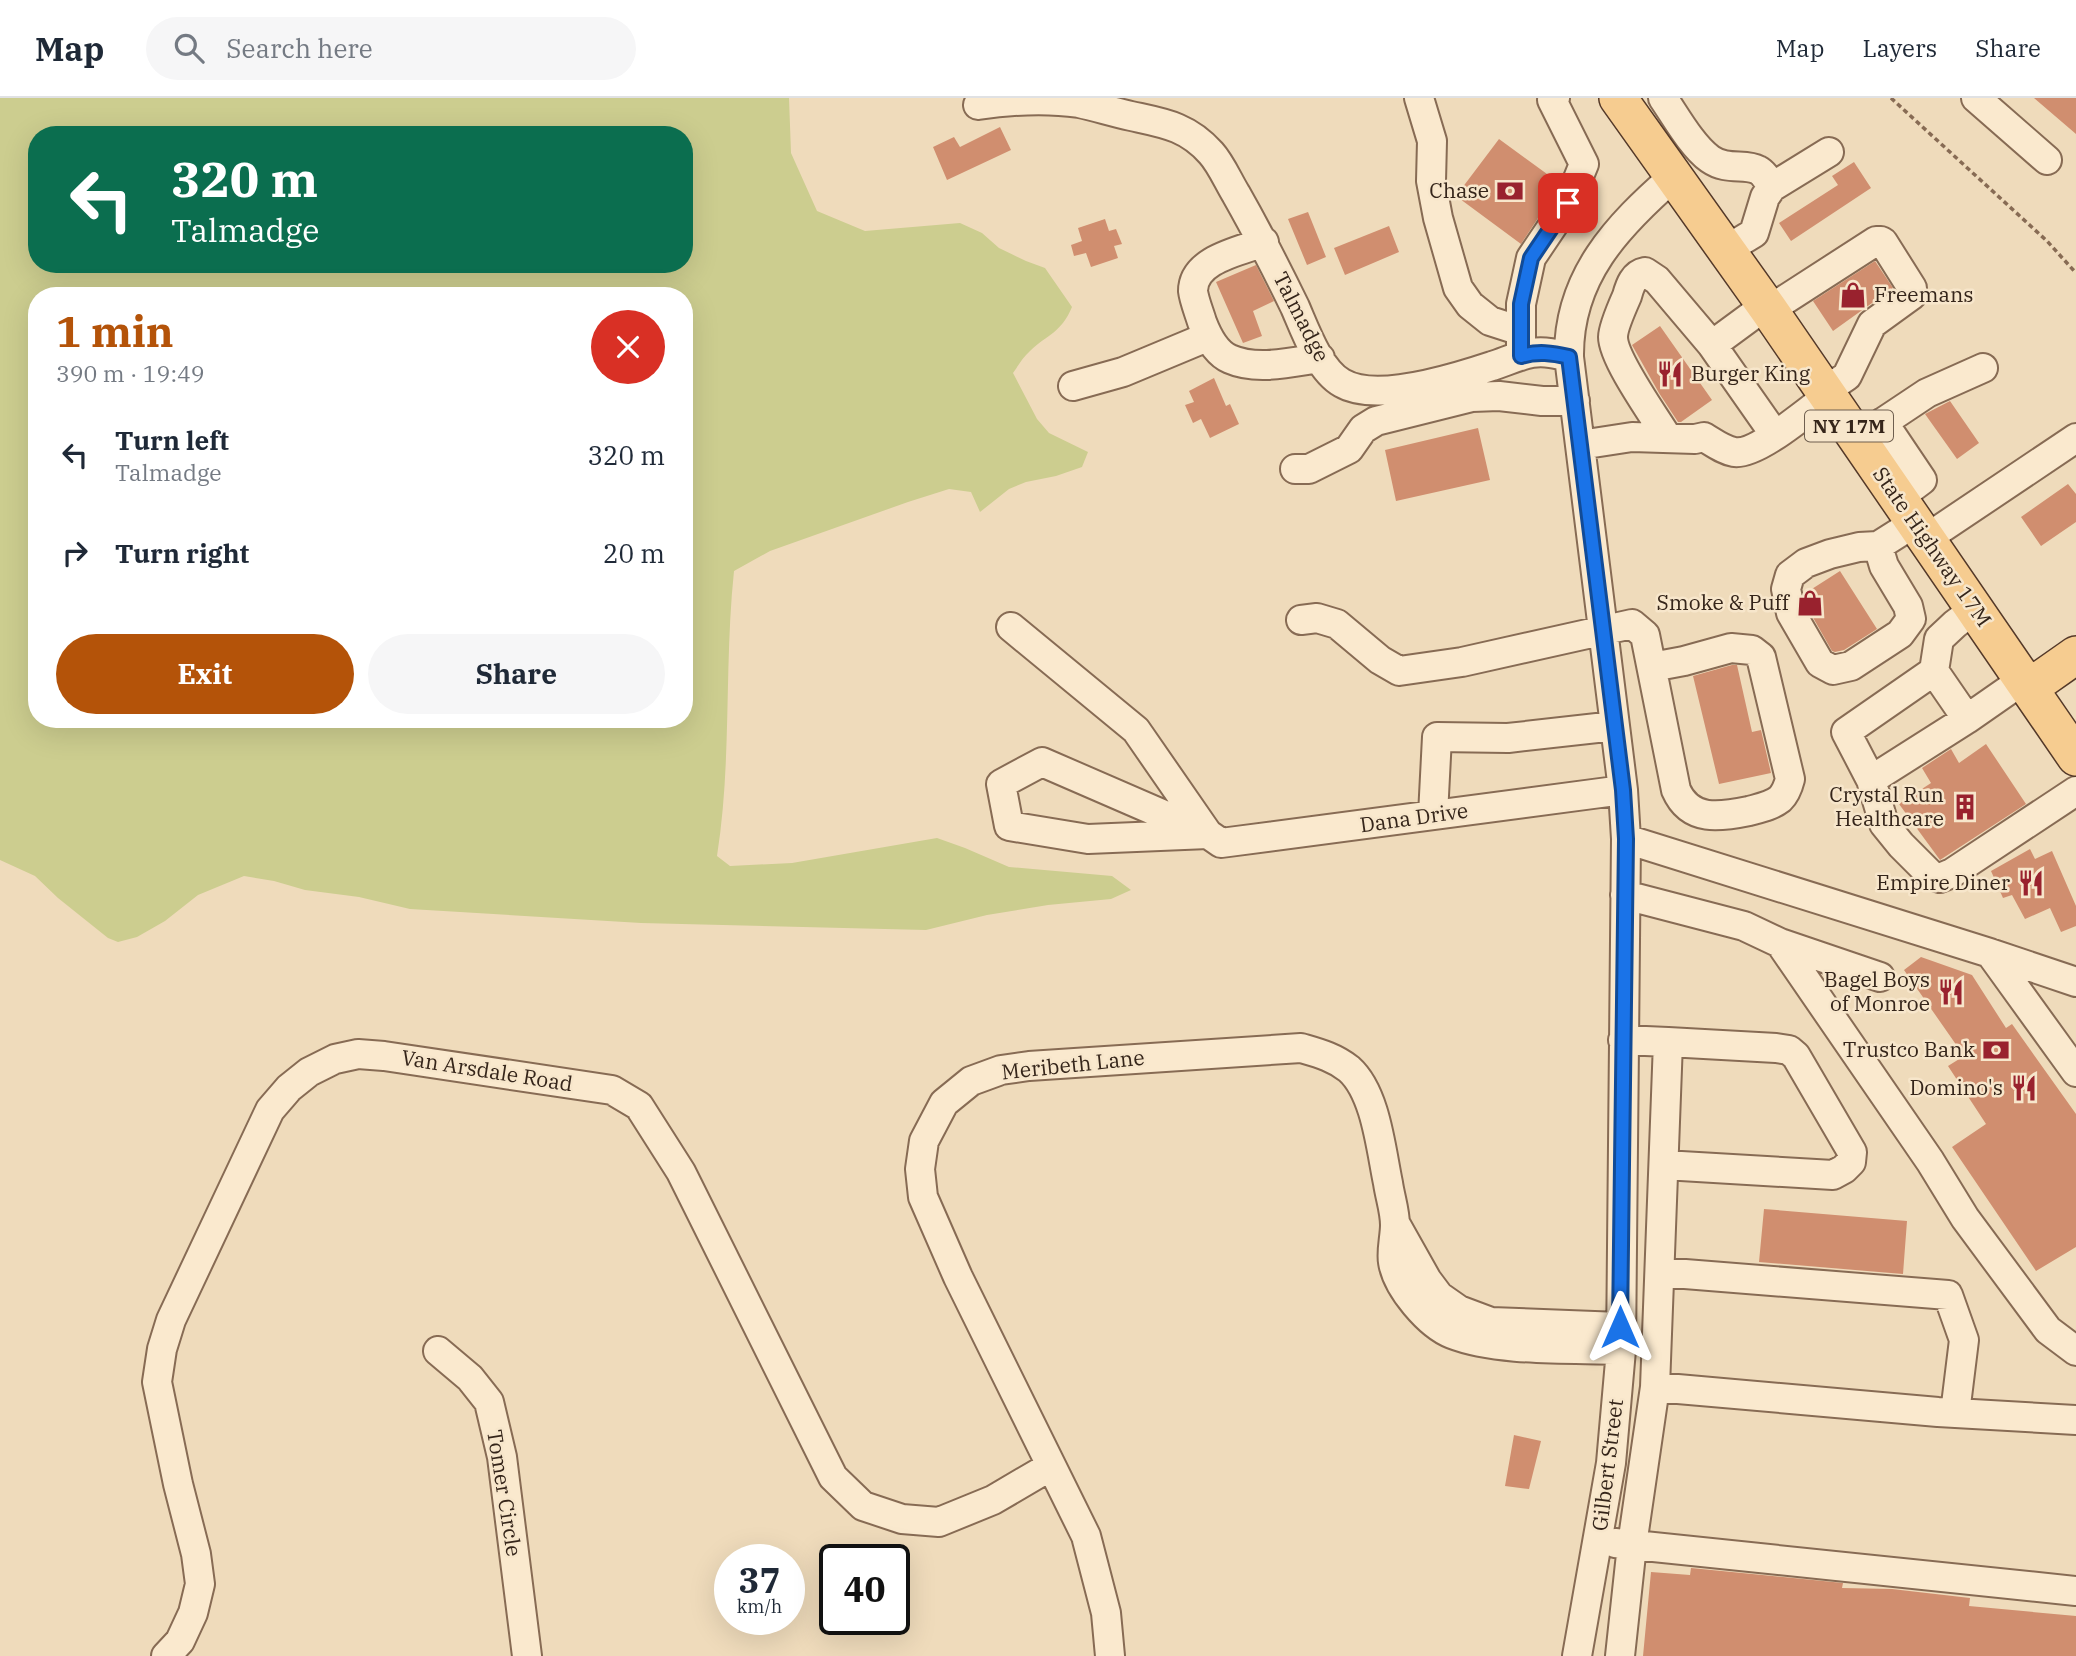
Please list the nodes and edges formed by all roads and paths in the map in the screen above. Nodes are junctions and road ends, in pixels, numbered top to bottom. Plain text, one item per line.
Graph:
1 (1419, 98) edge
2 (1555, 98) edge
3 (1618, 98) edge
4 (1663, 98) edge
5 (1891, 98) edge
6 (1976, 98) edge
7 (978, 105) dead end
8 (1698, 147) junction
9 (1829, 152) dead end
10 (2047, 160) dead end
11 (1671, 173) junction
12 (1772, 187) junction
13 (1264, 242) junction
14 (1726, 250) junction
15 (2076, 272) edge
16 (1767, 308) junction
17 (1207, 337) junction
18 (1521, 344) junction
19 (1712, 345) junction
20 (1569, 357) junction
21 (1320, 358) junction
22 (1983, 368) dead end
23 (1073, 386) dead end
24 (1827, 394) junction
25 (1575, 401) junction
26 (1870, 430) junction
27 (1775, 435) junction
28 (1667, 438) junction
29 (2076, 438) edge
30 (1580, 444) junction
31 (1295, 468) dead end
32 (1914, 519) junction
33 (1878, 546) junction
34 (1975, 609) junction
35 (1301, 620) dead end
36 (1011, 627) dead end
37 (1604, 630) junction
38 (2076, 655) edge
39 (1653, 667) junction
40 (1934, 671) junction
41 (2026, 684) junction
42 (1967, 719) junction
43 (1615, 726) junction
44 (2076, 757) edge
45 (1871, 780) junction
46 (1623, 790) junction
47 (2076, 791) edge
48 (1433, 815) junction
49 (1209, 834) junction
50 (1626, 839) junction
51 (1625, 895) junction
52 (1780, 943) junction
53 (1990, 953) junction
54 (1880, 977) dead end
55 (2076, 982) edge
56 (1623, 1040) junction
57 (1668, 1042) junction
58 (2076, 1072) edge
59 (1664, 1166) junction
60 (1660, 1272) junction
61 (1621, 1338) junction
62 (2076, 1350) edge
63 (438, 1351) dead end
64 (1655, 1387) junction
65 (1955, 1413) junction
66 (2074, 1418) edge
67 (1051, 1466) junction
68 (1598, 1542) junction
69 (1632, 1545) junction
70 (2076, 1591) edge
71 (166, 1656) edge
72 (527, 1656) edge
73 (1110, 1656) edge
74 (1577, 1656) edge
75 (1620, 1656) edge

1 - 18 street
2 - 18 street
3 - 11 main road, State Highway 17M / NY 17M
4 - 8 street
5 - 15 path
6 - 10 street
7 - 13 street, Talmadge
8 - 11 street, Gilbert Street
8 - 12 street
9 - 12 street
11 - 14 main road, State Highway 17M / NY 17M
11 - 20 street, Gilbert Street
12 - 14 street
13 - 17 street
13 - 21 street, Talmadge
14 - 16 main road, State Highway 17M / NY 17M
16 - 19 street
16 - 24 main road, State Highway 17M / NY 17M
16 - 24 street
17 - 21 street
17 - 23 street
18 - 20 street, Talmadge
18 - 21 street, Talmadge
19 - 27 street
19 - 28 street
20 - 25 street, Gilbert Street
22 - 26 street
24 - 26 main road, State Highway 17M / NY 17M
24 - 27 street
25 - 30 street, Gilbert Street
25 - 31 street
26 - 32 main road, State Highway 17M / NY 17M
27 - 28 street
28 - 30 street
29 - 32 street
30 - 37 street, Gilbert Street
32 - 33 street
32 - 34 main road, State Highway 17M / NY 17M
33 - 33 street
34 - 40 street
34 - 41 main road, State Highway 17M / NY 17M
35 - 37 street
36 - 49 street
37 - 39 street
37 - 43 street, Gilbert Street
38 - 41 main road
39 - 39 street
40 - 42 street
40 - 45 street
41 - 42 street
41 - 44 main road, State Highway 17M / NY 17M
42 - 45 street
43 - 46 street, Gilbert Street
43 - 48 street
45 - 47 street
46 - 48 street, Dana Drive
46 - 50 street, Gilbert Street
48 - 49 street, Dana Drive
49 - 49 street
50 - 51 street, Gilbert Street
50 - 53 street
51 - 52 street
51 - 56 street, Gilbert Street
52 - 54 street
52 - 62 street
53 - 55 street
53 - 58 street
56 - 57 street
56 - 61 street, Gilbert Street
57 - 59 street
57 - 59 street
59 - 60 street
60 - 64 street
60 - 65 street
61 - 67 street, Meribeth Lane
61 - 68 street, Gilbert Street
63 - 72 street, Tomer Circle
64 - 65 street
64 - 69 street
65 - 66 street
67 - 71 street, Van Arsdale Road
67 - 73 street, Meribeth Lane
68 - 69 street
68 - 74 street, Gilbert Street
69 - 70 street
69 - 75 street

